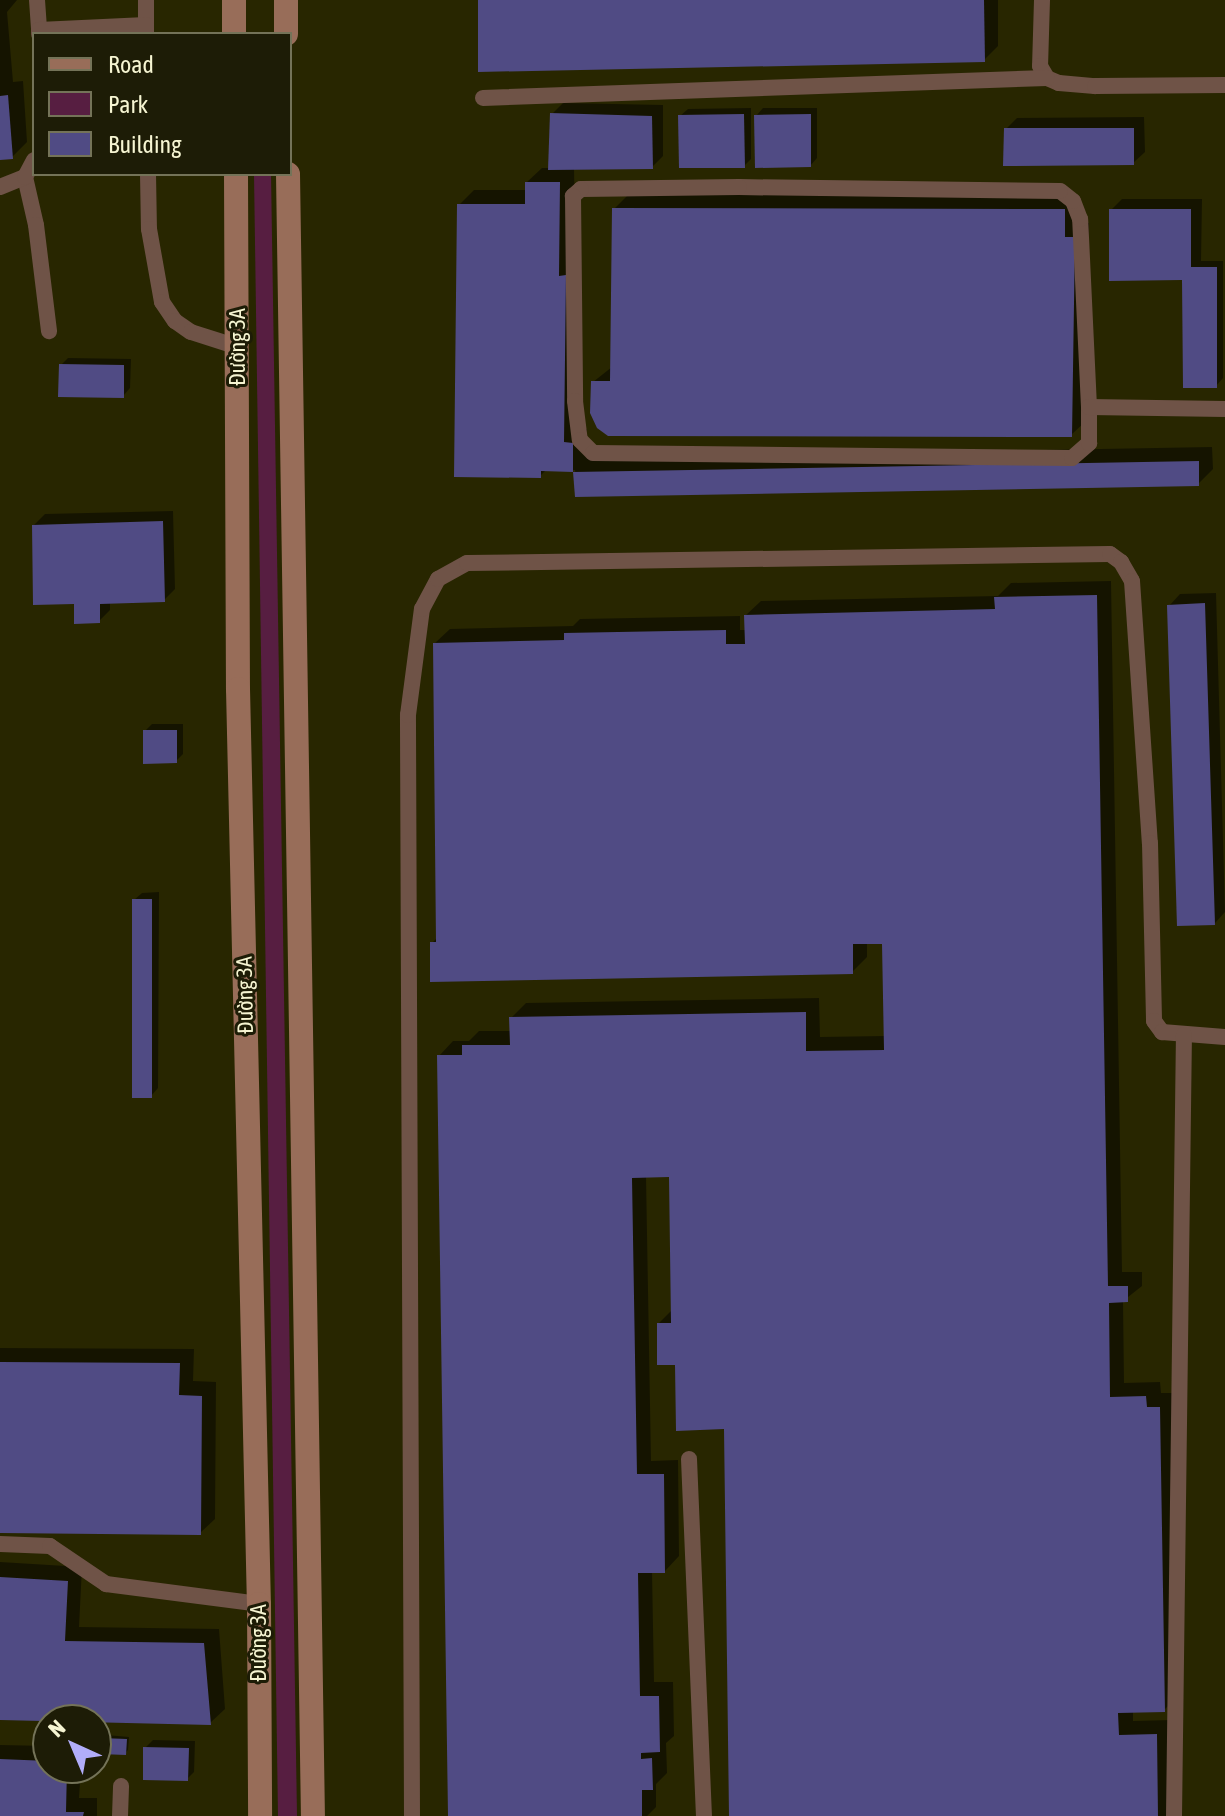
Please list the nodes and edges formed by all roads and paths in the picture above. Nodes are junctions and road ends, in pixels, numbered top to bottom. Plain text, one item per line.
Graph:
1 (37, 0) edge
2 (146, 0) edge
3 (234, 0) edge
4 (286, 0) edge
5 (1042, 0) edge
6 (146, 30) edge
7 (39, 32) edge
8 (234, 32) edge
9 (286, 32) edge
10 (1047, 78) junction
11 (1225, 85) edge
12 (483, 98) dead end
13 (32, 164) edge
14 (148, 176) edge
15 (236, 176) edge
16 (288, 176) edge
17 (25, 177) junction
18 (0, 187) edge
19 (49, 331) dead end
20 (238, 347) junction
21 (1089, 407) junction
22 (1225, 409) edge
23 (1184, 1035) junction
24 (1225, 1037) edge
25 (689, 1459) dead end
26 (0, 1544) edge
27 (259, 1604) junction
28 (121, 1786) dead end
29 (120, 1816) edge
30 (260, 1816) edge
31 (313, 1816) edge
32 (412, 1816) edge
33 (704, 1816) edge
34 (1174, 1816) edge

1 - 7 lane
2 - 6 lane
3 - 8 street
4 - 9 street
5 - 10 lane
6 - 7 lane
10 - 11 lane
10 - 12 lane
13 - 17 lane
14 - 20 lane
15 - 20 street, Đường 3A
16 - 31 street
17 - 18 lane
17 - 19 lane
20 - 27 street, Đường 3A
21 - 21 lane
21 - 22 lane
23 - 24 lane
23 - 32 lane
23 - 34 lane
25 - 33 lane
26 - 27 lane
27 - 30 street, Đường 3A
28 - 29 lane

